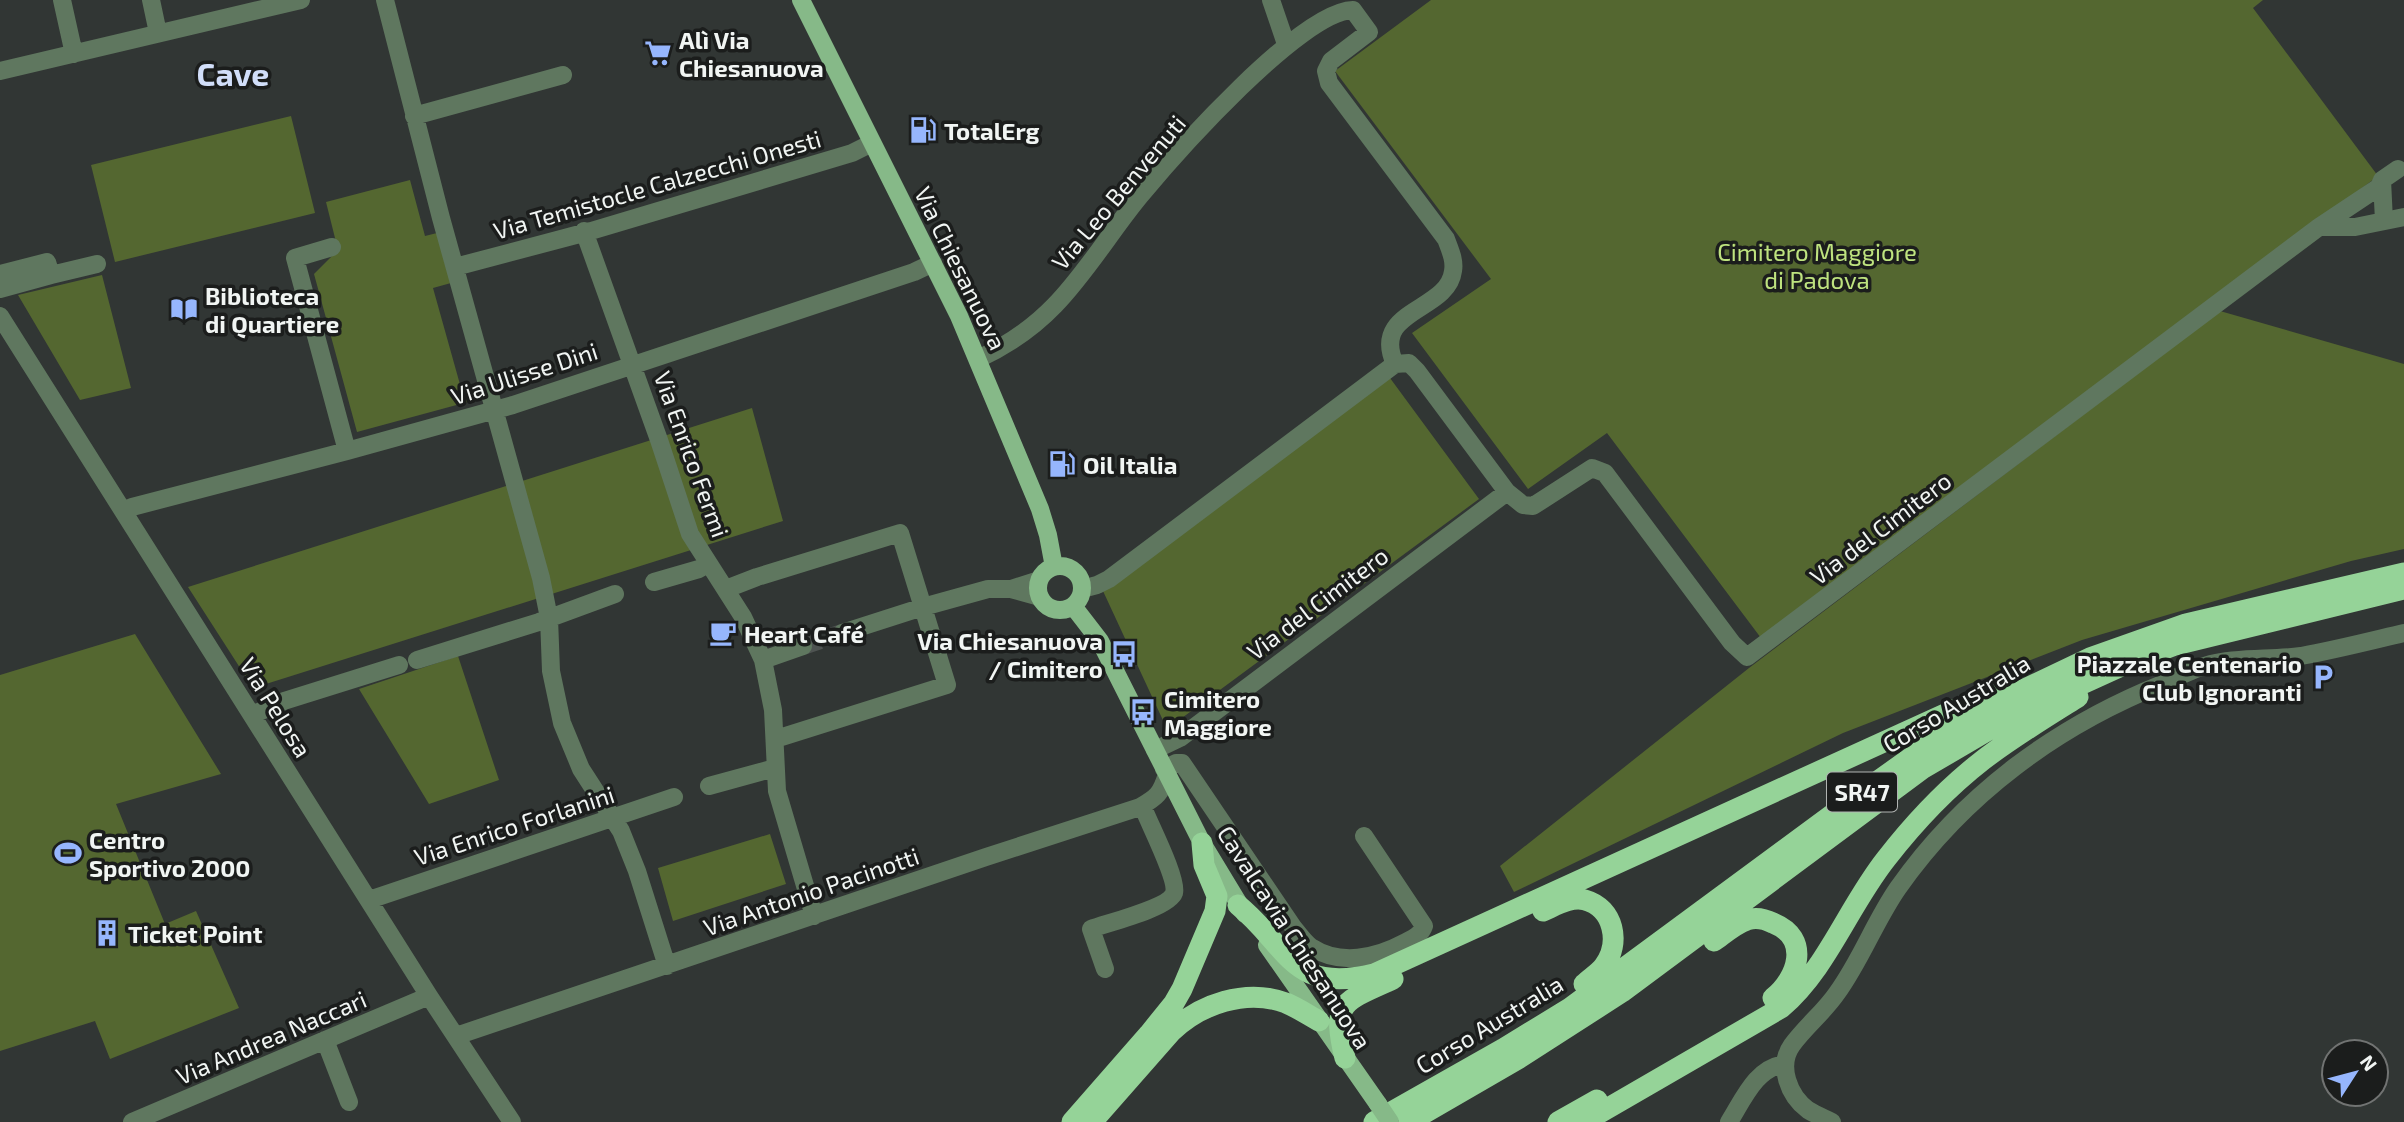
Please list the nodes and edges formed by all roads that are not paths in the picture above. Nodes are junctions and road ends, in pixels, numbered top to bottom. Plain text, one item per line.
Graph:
1 (62, 0) edge
2 (151, 0) edge
3 (301, 0) edge
4 (385, 0) edge
5 (802, 0) edge
6 (1271, 0) edge
7 (235, 7) edge
8 (158, 33) junction
9 (1286, 44) junction
10 (74, 54) junction
11 (0, 71) edge
12 (562, 75) dead end
13 (414, 116) junction
14 (872, 143) junction
15 (2398, 169) dead end
16 (2382, 180) junction
17 (2404, 217) edge
18 (2384, 221) junction
19 (2319, 227) junction
20 (588, 231) junction
21 (332, 247) dead end
22 (933, 263) junction
23 (97, 264) dead end
24 (455, 267) junction
25 (0, 274) edge
26 (51, 275) junction
27 (0, 289) edge
28 (0, 316) edge
29 (978, 359) junction
30 (633, 364) junction
31 (1395, 364) junction
32 (494, 410) junction
33 (347, 452) junction
34 (1507, 492) junction
35 (124, 512) junction
36 (708, 564) junction
37 (1054, 567) junction
38 (2404, 573) edge
39 (654, 582) dead end
40 (1039, 588) junction
41 (726, 589) junction
42 (1082, 589) junction
43 (2404, 589) edge
44 (615, 594) dead end
45 (1073, 606) junction
46 (923, 607) junction
47 (549, 618) junction
48 (2404, 633) edge
49 (842, 634) tunnel mouth
50 (2172, 638) junction
51 (803, 646) tunnel mouth
52 (417, 660) dead end
53 (763, 660) junction
54 (399, 665) dead end
55 (252, 715) junction
56 (775, 737) junction
57 (1155, 751) junction
58 (775, 768) junction
59 (1165, 771) junction
60 (709, 786) dead end
61 (674, 797) dead end
62 (1140, 807) junction
63 (614, 819) junction
64 (1364, 836) dead end
65 (1202, 844) junction
66 (369, 900) junction
67 (1238, 905) junction
68 (814, 916) junction
69 (667, 966) junction
70 (1105, 969) dead end
71 (429, 996) junction
72 (1319, 1021) junction
73 (456, 1036) junction
74 (325, 1040) junction
75 (1345, 1058) junction
76 (1518, 1059) junction
77 (1785, 1064) junction
78 (1444, 1083) junction
79 (349, 1102) dead end
80 (1376, 1113) edge
81 (132, 1122) edge
82 (512, 1122) edge
83 (1072, 1122) edge
84 (1092, 1122) edge
85 (1391, 1122) edge
86 (1409, 1122) edge
87 (1558, 1122) edge
88 (1584, 1122) edge
89 (1729, 1122) edge
90 (1832, 1122) edge

1 - 10 street
2 - 8 street
3 - 7 street
4 - 13 street
5 - 14 main road, Via Chiesanuova
6 - 9 street
7 - 8 street
8 - 10 street
9 - 29 street, Via Leo Benvenuti
9 - 31 street, Via Leo Benvenuti
10 - 11 street
12 - 13 street
13 - 24 street
14 - 20 street, Via Temistocle Calzecchi Onesti
14 - 22 main road, Via Chiesanuova
15 - 16 street, Via del Cimitero
16 - 18 street
16 - 19 street, Via del Cimitero
17 - 18 street
18 - 19 street
19 - 34 street, Via del Cimitero
20 - 24 street, Via Temistocle Calzecchi Onesti
20 - 30 street, Via Enrico Fermi
21 - 33 street
22 - 29 main road, Via Chiesanuova
22 - 30 street, Via Ulisse Dini
23 - 26 street
24 - 32 street
25 - 26 street
26 - 27 street
28 - 35 street, Via Pelosa
29 - 37 main road, Via Chiesanuova
30 - 32 street, Via Ulisse Dini
30 - 36 street, Via Enrico Fermi
31 - 34 street
31 - 42 street
32 - 33 street, Via Ulisse Dini
32 - 47 street
33 - 35 street, Via Ulisse Dini
34 - 57 street, Via del Cimitero
35 - 55 street, Via Pelosa
36 - 39 street
36 - 41 street, Via Enrico Fermi
37 - 40 main road
37 - 42 main road
38 - 50 highway, Corso Australia / SR47
40 - 45 main road
40 - 46 street
41 - 46 street
41 - 53 street, Via Enrico Fermi
42 - 45 main road
43 - 50 highway, Corso Australia / SR47
44 - 47 street
45 - 57 main road
46 - 49 street
46 - 56 street
47 - 52 street
47 - 63 street
48 - 77 street
50 - 67 highway
50 - 76 highway, Corso Australia / SR47
50 - 78 highway, Corso Australia / SR47
50 - 88 highway
51 - 53 street
53 - 56 street, Via Enrico Fermi
54 - 55 street
55 - 66 street, Via Pelosa
56 - 58 street, Via Enrico Fermi
57 - 59 main road
58 - 60 street
58 - 68 street, Via Enrico Fermi
59 - 62 street, Via Antonio Pacinotti
59 - 64 street
59 - 65 main road, Cavalcavia Chiesanuova
61 - 63 street, Via Enrico Forlanini
62 - 68 street, Via Antonio Pacinotti
62 - 70 street
63 - 66 street, Via Enrico Forlanini
63 - 69 street
65 - 67 main road, Cavalcavia Chiesanuova
65 - 83 highway
66 - 71 street, Via Pelosa
67 - 72 main road, Cavalcavia Chiesanuova
68 - 69 street, Via Antonio Pacinotti
69 - 73 street, Via Antonio Pacinotti
71 - 73 street, Via Pelosa
71 - 74 street, Via Andrea Naccari
72 - 75 main road, Cavalcavia Chiesanuova
72 - 84 highway
73 - 82 street, Via Pelosa
74 - 79 street
74 - 81 street, Via Andrea Naccari
75 - 78 highway
75 - 80 main road, Cavalcavia Chiesanuova
76 - 86 highway, Corso Australia / SR47
76 - 87 highway
77 - 89 street
77 - 90 street
78 - 80 highway, Corso Australia / SR47
80 - 85 main road, Cavalcavia Chiesanuova, bridge

